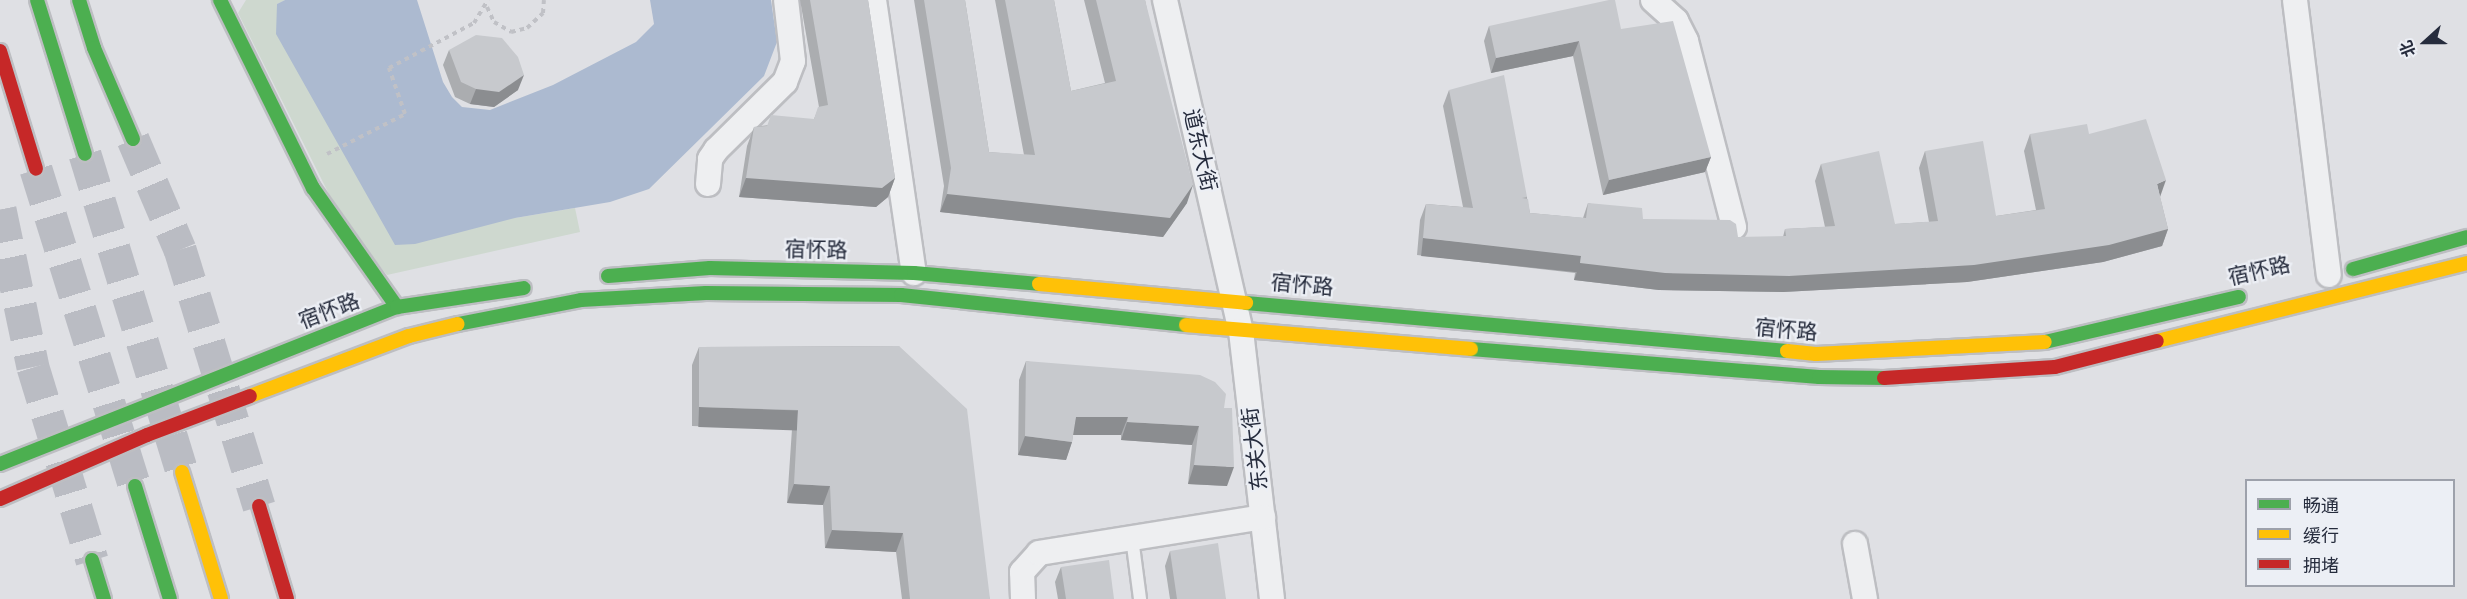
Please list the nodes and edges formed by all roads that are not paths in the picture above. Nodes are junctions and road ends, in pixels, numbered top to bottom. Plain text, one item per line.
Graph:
1 (37, 0) edge
2 (79, 0) edge
3 (220, 0) edge
4 (786, 0) edge
5 (874, 0) edge
6 (1165, 0) edge
7 (1653, 0) edge
8 (2295, 0) edge
9 (0, 51) edge
10 (134, 139) tunnel mouth
11 (85, 154) tunnel mouth
12 (36, 169) tunnel mouth
13 (708, 184) dead end
14 (1734, 227) edge
15 (2467, 237) edge
16 (2467, 263) edge
17 (914, 273) junction
18 (2324, 277) joint
19 (592, 278) dead end
20 (534, 286) dead end
21 (2249, 295) dead end
22 (1235, 300) junction
23 (397, 307) junction
24 (1241, 331) junction
25 (0, 464) edge
26 (182, 472) tunnel mouth
27 (135, 486) tunnel mouth
28 (0, 499) edge
29 (259, 506) tunnel mouth
30 (1263, 517) junction
31 (1132, 538) junction
32 (1855, 544) dead end
33 (92, 560) tunnel mouth
34 (104, 599) edge
35 (170, 599) edge
36 (221, 599) edge
37 (287, 599) edge
38 (1023, 599) edge
39 (1140, 599) edge
40 (1272, 599) edge
41 (1864, 599) edge

1 - 11 main road
2 - 10 main road
3 - 23 main road
4 - 13 street
5 - 17 street
6 - 22 street, 道东大街
7 - 14 street
8 - 18 street
9 - 12 main road
15 - 18 main road
16 - 24 main road, 宿怀路
17 - 19 main road, 宿怀路
17 - 22 main road, 宿怀路
20 - 23 main road, 宿怀路
21 - 22 main road, 宿怀路
22 - 24 street, 东关大街
23 - 25 main road, 宿怀路
24 - 28 main road, 宿怀路
24 - 30 street, 东关大街
26 - 36 main road
27 - 35 main road
29 - 37 main road
30 - 31 street
30 - 40 street, 东关大街
31 - 38 street
31 - 39 lane
32 - 41 street
33 - 34 main road

